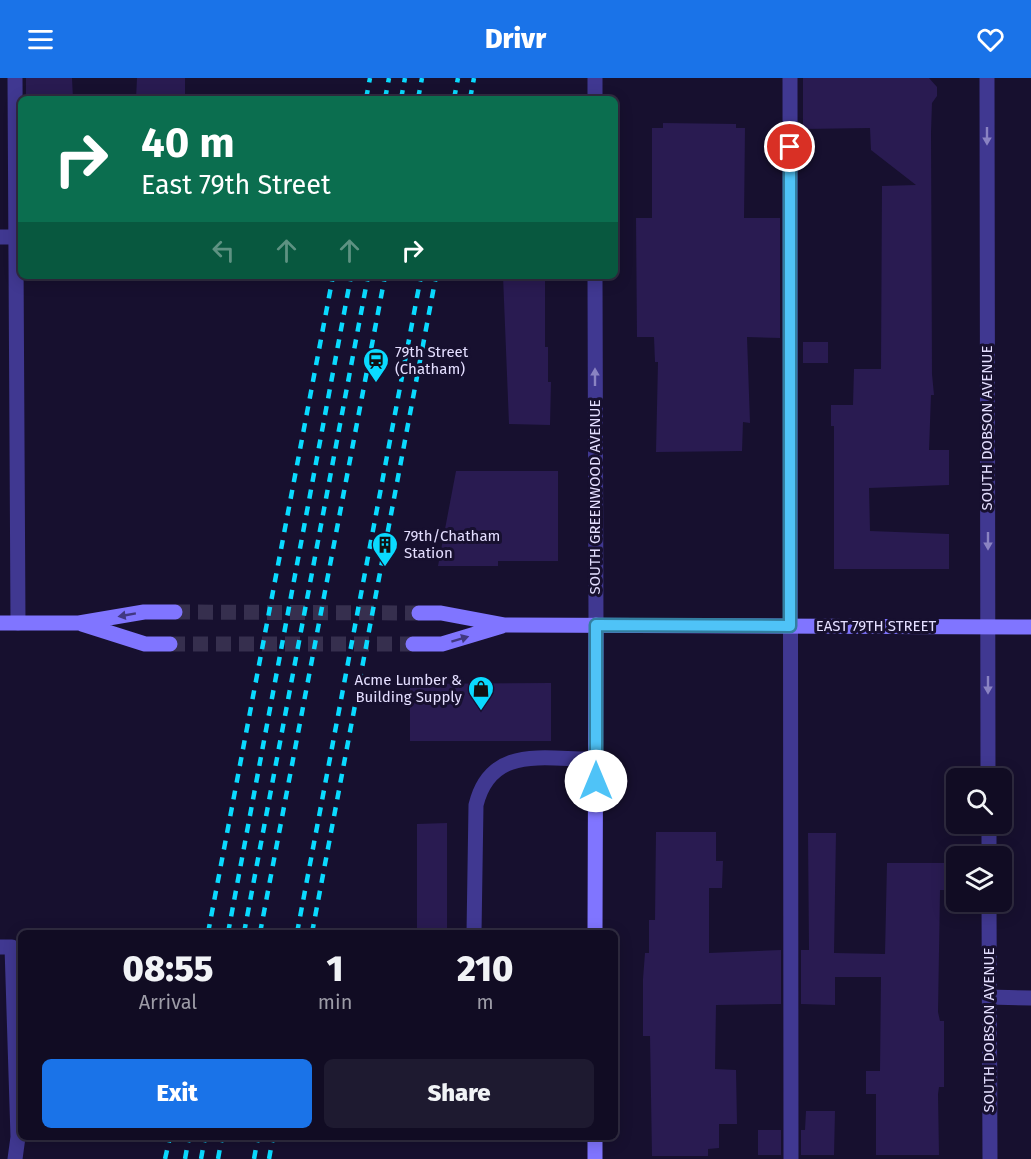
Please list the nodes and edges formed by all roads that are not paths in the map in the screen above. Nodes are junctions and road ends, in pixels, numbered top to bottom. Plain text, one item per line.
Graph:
1 (15, 78) edge
2 (595, 78) edge
3 (790, 78) edge
4 (987, 78) edge
5 (595, 96) edge
6 (12, 237) edge
7 (595, 279) edge
8 (175, 612) tunnel mouth
9 (418, 613) tunnel mouth
10 (0, 623) edge
11 (18, 623) junction
12 (79, 623) junction
13 (505, 625) junction
14 (596, 625) junction
15 (790, 626) junction
16 (988, 627) junction
17 (1031, 627) edge
18 (170, 644) tunnel mouth
19 (413, 644) tunnel mouth
20 (596, 759) junction
21 (988, 768) edge
22 (989, 912) edge
23 (474, 930) edge
24 (595, 930) edge
25 (0, 947) edge
26 (989, 997) junction
27 (1031, 998) edge
28 (595, 1140) edge
29 (15, 1159) edge
30 (595, 1159) edge
31 (791, 1159) edge
32 (990, 1159) edge

1 - 6 street
2 - 5 street
3 - 15 street
4 -> 16 street, SOUTH DOBSON AVENUE
6 - 11 street
14 -> 7 street, SOUTH GREENWOOD AVENUE
8 -> 12 main road
9 - 13 main road, EAST 79TH STREET
10 - 11 main road
11 - 12 main road
12 - 18 main road
13 - 14 main road, EAST 79TH STREET
19 -> 13 main road, EAST 79TH STREET
14 - 15 main road, EAST 79TH STREET
14 - 20 main road, SOUTH GREENWOOD AVENUE
15 - 16 main road, EAST 79TH STREET
15 - 31 street
16 - 17 main road, EAST 79TH STREET
16 -> 21 street, SOUTH DOBSON AVENUE
20 - 23 street
20 - 24 main road, SOUTH GREENWOOD AVENUE
22 - 26 street, SOUTH DOBSON AVENUE
25 - 29 street
26 - 27 street
26 - 32 street, SOUTH DOBSON AVENUE
28 - 30 main road

